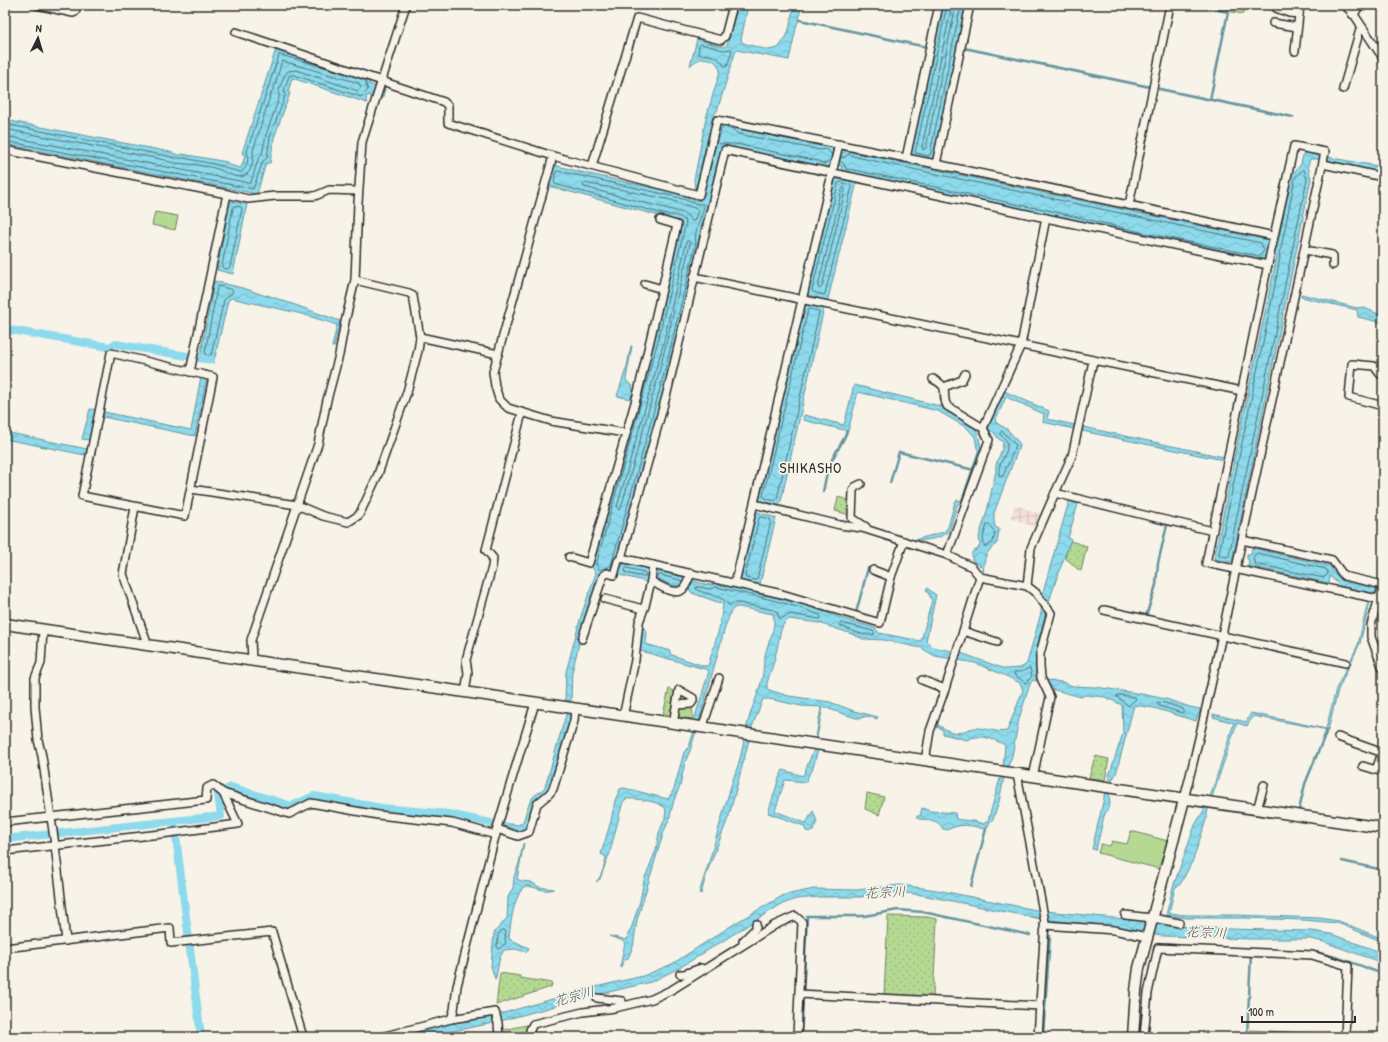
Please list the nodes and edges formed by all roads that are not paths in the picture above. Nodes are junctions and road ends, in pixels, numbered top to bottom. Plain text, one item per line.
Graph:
1 (36, 5) edge
2 (78, 5) edge
3 (406, 5) edge
4 (733, 5) edge
5 (939, 5) edge
6 (970, 5) edge
7 (1170, 5) edge
8 (1300, 5) edge
9 (1344, 5) edge
10 (1276, 8) dead end
11 (1356, 9) edge
12 (1299, 14) junction
13 (1273, 23) dead end
14 (1361, 26) junction
15 (1297, 27) junction
16 (236, 32) dead end
17 (1295, 51) dead end
18 (1383, 58) edge
19 (381, 82) junction
20 (1343, 89) dead end
21 (838, 147) junction
22 (5, 150) edge
23 (553, 157) junction
24 (906, 158) junction
25 (936, 164) junction
26 (1323, 164) junction
27 (592, 166) junction
28 (832, 170) junction
29 (1383, 177) edge
30 (358, 191) junction
31 (227, 194) junction
32 (1128, 205) junction
33 (1046, 218) junction
34 (660, 220) dead end
35 (1274, 236) junction
36 (1305, 250) junction
37 (1269, 262) junction
38 (1333, 265) dead end
39 (694, 277) junction
40 (355, 280) junction
41 (645, 284) dead end
42 (662, 289) junction
43 (802, 299) junction
44 (420, 337) junction
45 (1021, 345) junction
46 (498, 354) junction
47 (1093, 361) junction
48 (190, 372) junction
49 (965, 374) dead end
50 (1383, 374) edge
51 (933, 379) dead end
52 (944, 387) junction
53 (1242, 391) junction
54 (1383, 406) edge
55 (522, 413) junction
56 (983, 428) junction
57 (625, 433) junction
58 (861, 484) dead end
59 (191, 489) junction
60 (1055, 493) junction
61 (754, 504) junction
62 (297, 506) junction
63 (135, 507) junction
64 (871, 531) junction
65 (1213, 531) junction
66 (1242, 540) junction
67 (904, 541) junction
68 (947, 555) junction
69 (569, 557) dead end
70 (621, 558) junction
71 (653, 565) junction
72 (1236, 569) junction
73 (873, 570) dead end
74 (691, 573) junction
75 (891, 577) junction
76 (980, 578) junction
77 (651, 581) junction
78 (735, 583) junction
79 (1383, 585) edge
80 (1027, 586) junction
81 (605, 599) dead end
82 (1381, 600) edge
83 (643, 609) junction
84 (1104, 610) dead end
85 (5, 624) edge
86 (43, 630) junction
87 (963, 631) junction
88 (1222, 636) junction
89 (582, 639) dead end
90 (998, 642) dead end
91 (148, 646) junction
92 (252, 660) junction
93 (1346, 663) dead end
94 (1383, 669) edge
95 (720, 678) dead end
96 (922, 680) dead end
97 (945, 689) junction
98 (465, 693) junction
99 (535, 703) junction
100 (677, 706) dead end
101 (575, 709) junction
102 (624, 712) dead end
103 (674, 723) junction
104 (704, 723) dead end
105 (1338, 737) dead end
106 (1383, 753) edge
107 (929, 761) junction
108 (1363, 766) dead end
109 (1380, 771) edge
110 (1017, 774) junction
111 (1033, 777) junction
112 (1264, 785) dead end
113 (223, 792) junction
114 (1185, 797) junction
115 (1258, 806) dead end
116 (51, 817) junction
117 (5, 822) edge
118 (1383, 828) edge
119 (496, 832) junction
120 (55, 845) junction
121 (5, 851) edge
122 (1125, 915) dead end
123 (1154, 919) junction
124 (1045, 923) junction
125 (1179, 923) dead end
126 (756, 924) dead end
127 (1147, 936) junction
128 (66, 941) junction
129 (743, 946) junction
130 (5, 948) edge
131 (707, 968) junction
132 (680, 974) dead end
133 (799, 994) junction
134 (597, 998) dead end
135 (622, 1001) dead end
136 (1040, 1006) junction
137 (451, 1019) junction
138 (303, 1037) edge
139 (382, 1037) edge
140 (499, 1037) edge
141 (530, 1037) edge
142 (797, 1037) edge
143 (1038, 1037) edge
144 (1133, 1037) edge
145 (1144, 1037) edge
146 (1345, 1037) edge

1 - 2 street
3 - 19 street
4 - 27 street
5 - 24 street
6 - 25 street
7 - 32 street
8 - 12 street
9 - 11 street
10 - 12 street
11 - 14 street
12 - 15 street
13 - 15 street
14 - 18 street
14 - 20 street
15 - 17 street
16 - 19 street
19 - 23 street
19 - 30 street
21 - 24 street
21 - 27 street
21 - 28 street
22 - 31 street
23 - 27 street
23 - 46 street
24 - 25 street
25 - 32 street
26 - 29 street
26 - 35 street
26 - 36 street
28 - 33 street
28 - 39 street
28 - 43 street
30 - 31 street
30 - 40 street
31 - 48 street
32 - 35 street
33 - 37 street
33 - 45 street
34 - 42 street
35 - 37 street
36 - 38 street
36 - 66 street
37 - 53 street
39 - 43 street
39 - 70 street
40 - 44 street
40 - 62 street
41 - 42 street
42 - 57 street
43 - 45 street
43 - 61 street
44 - 46 street
44 - 62 street
45 - 47 street
45 - 56 street
46 - 55 street
47 - 53 street
47 - 60 street
48 - 59 street
48 - 63 street
49 - 52 street
50 - 54 street
51 - 52 street
52 - 56 street
53 - 65 street
55 - 57 street
55 - 98 street
56 - 68 street
57 - 69 street
58 - 64 street
59 - 62 street
59 - 63 street
60 - 65 street
60 - 80 street
61 - 64 street
61 - 78 street
62 - 92 street
63 - 91 street
64 - 67 street
65 - 72 street
66 - 72 street
66 - 79 street
67 - 68 street
67 - 75 street
68 - 76 street
70 - 71 street
70 - 89 street
71 - 74 street
71 - 77 street
72 - 82 street
72 - 88 street
73 - 75 street
74 - 77 street
74 - 78 street
75 - 78 street
76 - 80 street
76 - 87 street
77 - 83 street
79 - 82 street
80 - 111 street
81 - 83 street
82 - 94 street
83 - 102 street
84 - 88 street
85 - 86 street
86 - 91 street
86 - 116 street
87 - 90 street
87 - 97 street
88 - 93 street
88 - 114 street
91 - 92 street
92 - 98 street
95 - 104 street
96 - 97 street
97 - 107 street
98 - 99 street
99 - 101 street
99 - 119 street
100 - 103 street
101 - 103 street
101 - 119 street
103 - 107 street
105 - 106 street
106 - 109 street
107 - 110 street
108 - 109 street
110 - 111 street
110 - 124 street
111 - 114 street
112 - 115 street
113 - 116 street
113 - 119 street
113 - 120 street
114 - 118 street
114 - 123 street
116 - 117 street
116 - 120 street
119 - 137 street
120 - 121 street
120 - 128 street
122 - 123 street
123 - 125 street
123 - 127 street
124 - 127 street
124 - 136 street
126 - 129 street
127 - 144 street
128 - 130 street
128 - 138 street
129 - 131 street
129 - 133 street
131 - 132 street
131 - 141 street
133 - 136 street
133 - 142 street
134 - 135 street
136 - 143 street
137 - 139 street
137 - 140 street
145 - 146 street

